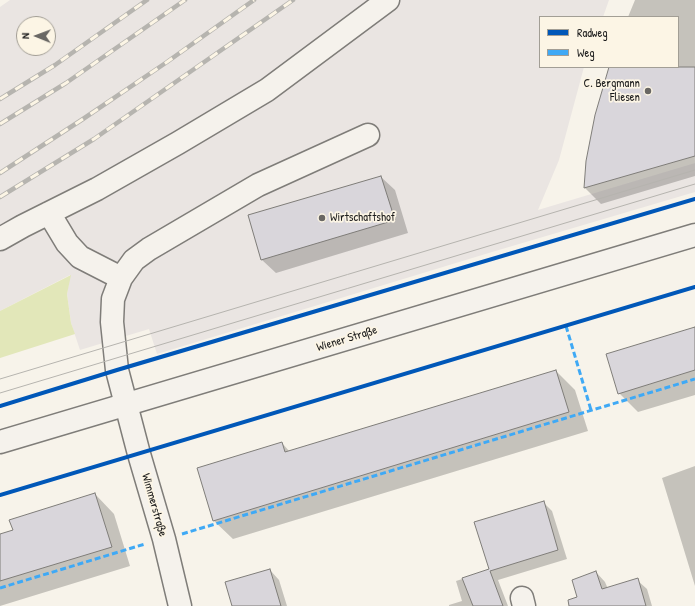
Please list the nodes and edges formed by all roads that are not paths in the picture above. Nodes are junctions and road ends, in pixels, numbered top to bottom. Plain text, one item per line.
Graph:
1 (388, 0) edge
2 (368, 135) dead end
3 (49, 213) junction
4 (695, 235) edge
5 (0, 240) edge
6 (121, 278) junction
7 (126, 405) junction
8 (0, 442) edge
9 (180, 606) edge

1 - 3 main road
2 - 6 main road, Wimmerstraße
3 - 5 main road
3 - 6 main road
4 - 7 main road, Wiener Straße
6 - 7 main road, Wimmerstraße
7 - 8 main road, Wiener Straße
7 - 9 main road, Wimmerstraße

